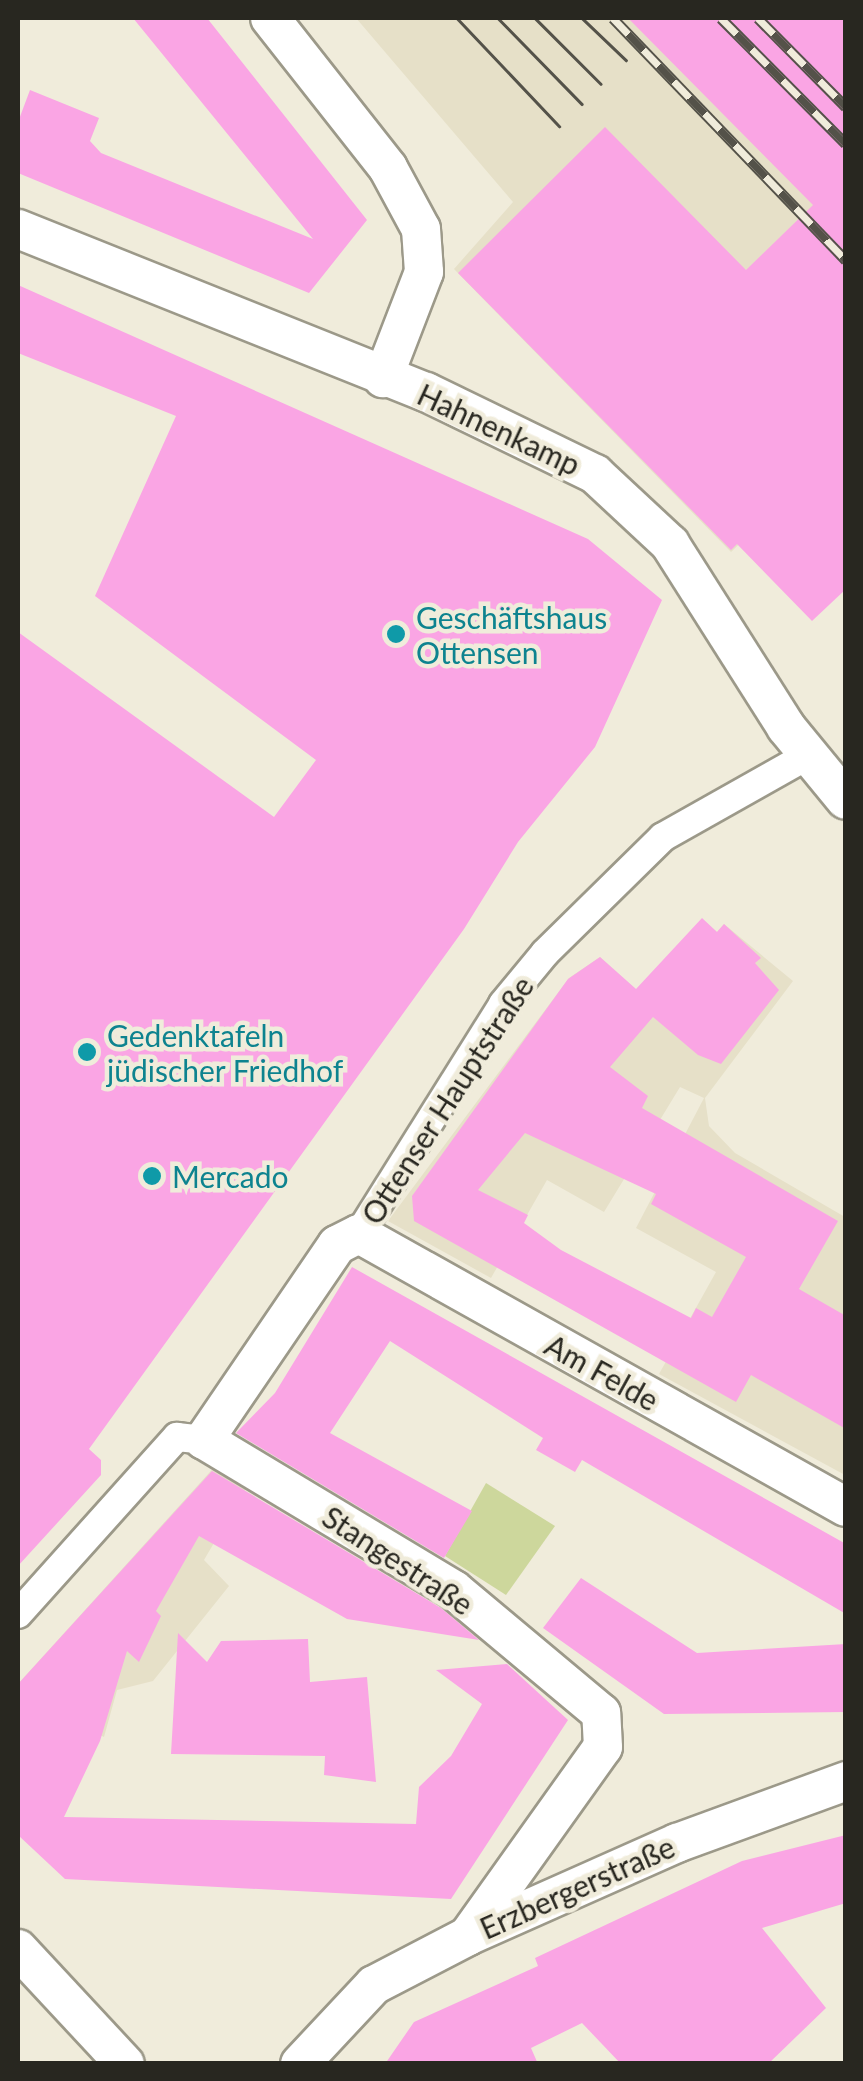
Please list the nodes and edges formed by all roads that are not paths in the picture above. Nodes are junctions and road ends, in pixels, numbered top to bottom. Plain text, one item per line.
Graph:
1 (270, 18) edge
2 (18, 229) edge
3 (384, 378) junction
4 (807, 756) junction
5 (846, 800) edge
6 (359, 1234) junction
7 (204, 1440) junction
8 (846, 1507) edge
9 (18, 1614) edge
10 (603, 1746) joint
11 (846, 1781) edge
12 (468, 1936) junction
13 (18, 1949) edge
14 (125, 2064) edge
15 (300, 2064) edge

1 - 3 street
2 - 3 street, Hahnenkamp
3 - 4 street, Hahnenkamp
4 - 5 street, Hahnenkamp
4 - 6 street, Ottenser Hauptstraße
6 - 7 street, Ottenser Hauptstraße
6 - 8 street, Am Felde
7 - 9 street
7 - 10 street, Stangestraße
10 - 12 street, Erzbergerstraße
11 - 12 street, Erzbergerstraße
12 - 15 street
13 - 14 street

